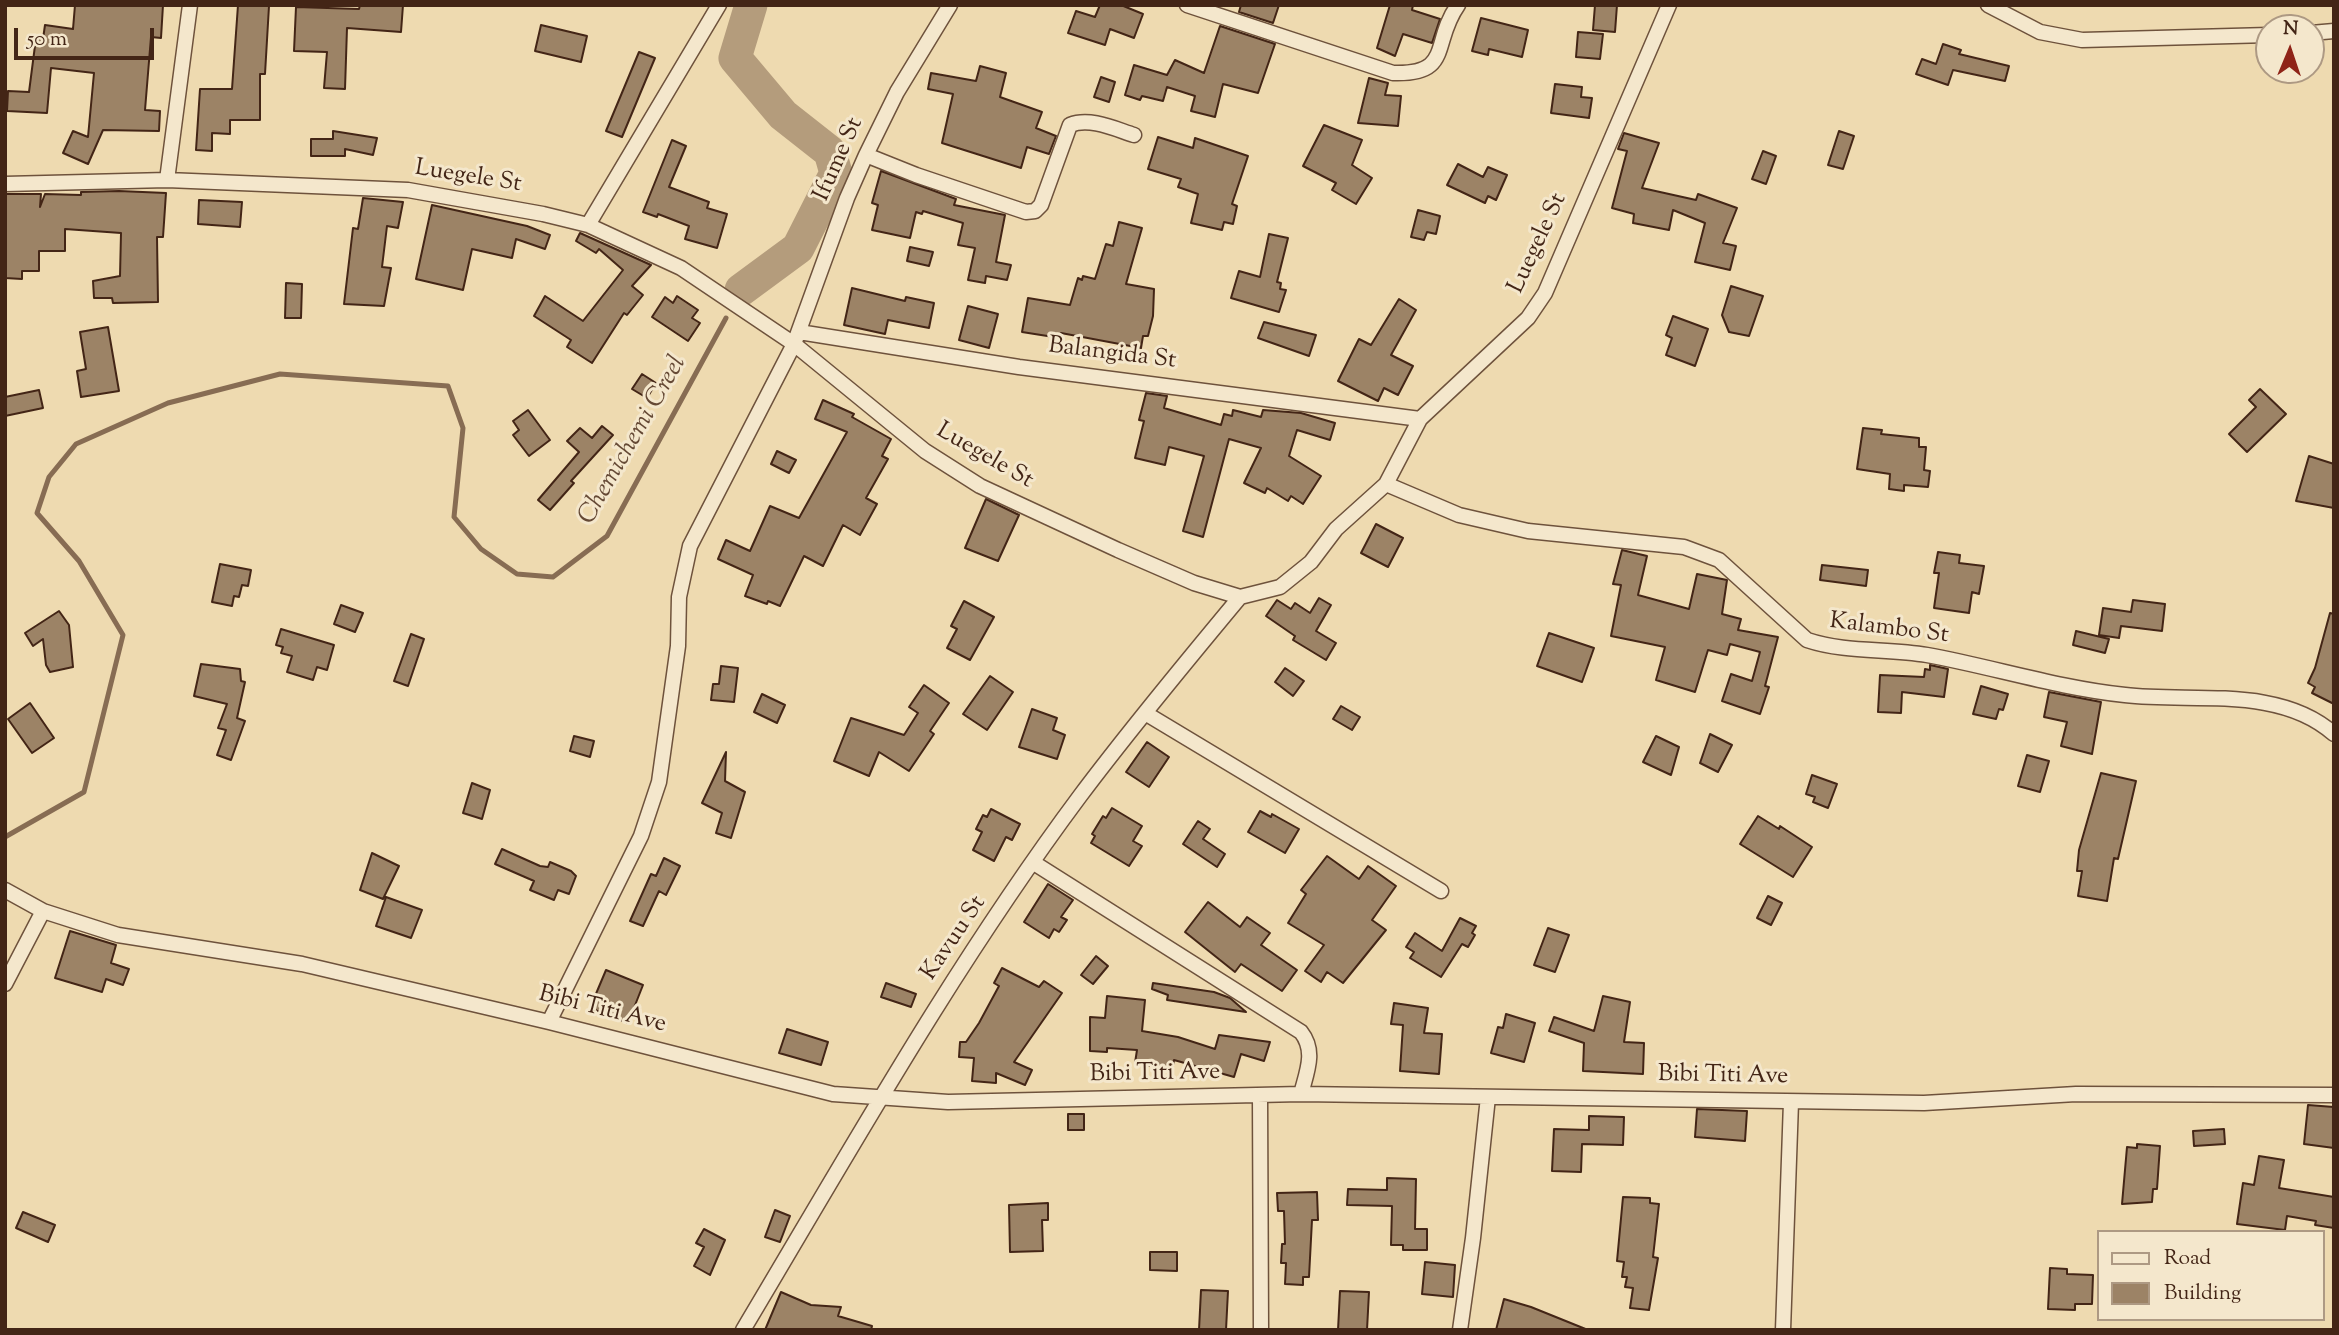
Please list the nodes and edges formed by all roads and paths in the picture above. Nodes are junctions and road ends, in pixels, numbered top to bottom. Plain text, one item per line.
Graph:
1 (190, 5) edge
2 (719, 5) edge
3 (950, 5) edge
4 (1187, 5) edge
5 (1458, 5) edge
6 (1669, 5) edge
7 (1988, 5) edge
8 (2255, 35) edge
9 (1135, 135) dead end
10 (866, 155) junction
11 (167, 180) junction
12 (5, 184) edge
13 (588, 225) junction
14 (797, 338) junction
15 (1420, 419) junction
16 (1386, 484) junction
17 (1240, 597) junction
18 (1145, 713) junction
19 (2334, 734) edge
20 (1034, 863) junction
21 (5, 890) edge
22 (1441, 891) dead end
23 (43, 911) junction
24 (5, 984) edge
25 (549, 1021) junction
26 (1301, 1094) junction
27 (1260, 1095) junction
28 (2334, 1095) edge
29 (1488, 1097) junction
30 (878, 1098) junction
31 (1791, 1102) junction
32 (743, 1330) edge
33 (1261, 1330) edge
34 (1460, 1330) edge
35 (1783, 1330) edge

1 - 11 street
2 - 13 street
3 - 10 street, Ifume St
4 - 5 street
6 - 15 street, Luegele St
7 - 8 street
9 - 10 street
10 - 14 street, Ifume St
11 - 12 street, Luegele St
11 - 13 street, Luegele St
13 - 14 street, Luegele St
14 - 15 street, Balangida St
14 - 17 street, Luegele St
14 - 25 street, Ifume St
15 - 16 street, Luegele St
16 - 17 street, Luegele St
16 - 19 street, Kalambo St
17 - 18 street, Kavuu St
18 - 20 street, Kavuu St
18 - 22 street
20 - 26 street
20 - 30 street, Kavuu St
21 - 23 street, Bibi Titi Ave
23 - 24 street
23 - 25 street, Bibi Titi Ave
25 - 30 street, Bibi Titi Ave
26 - 27 street, Bibi Titi Ave
26 - 29 street, Bibi Titi Ave
27 - 30 street, Bibi Titi Ave
27 - 33 street
28 - 31 street, Bibi Titi Ave
29 - 31 street, Bibi Titi Ave
29 - 34 street
30 - 32 street, Kavuu St
31 - 35 street

